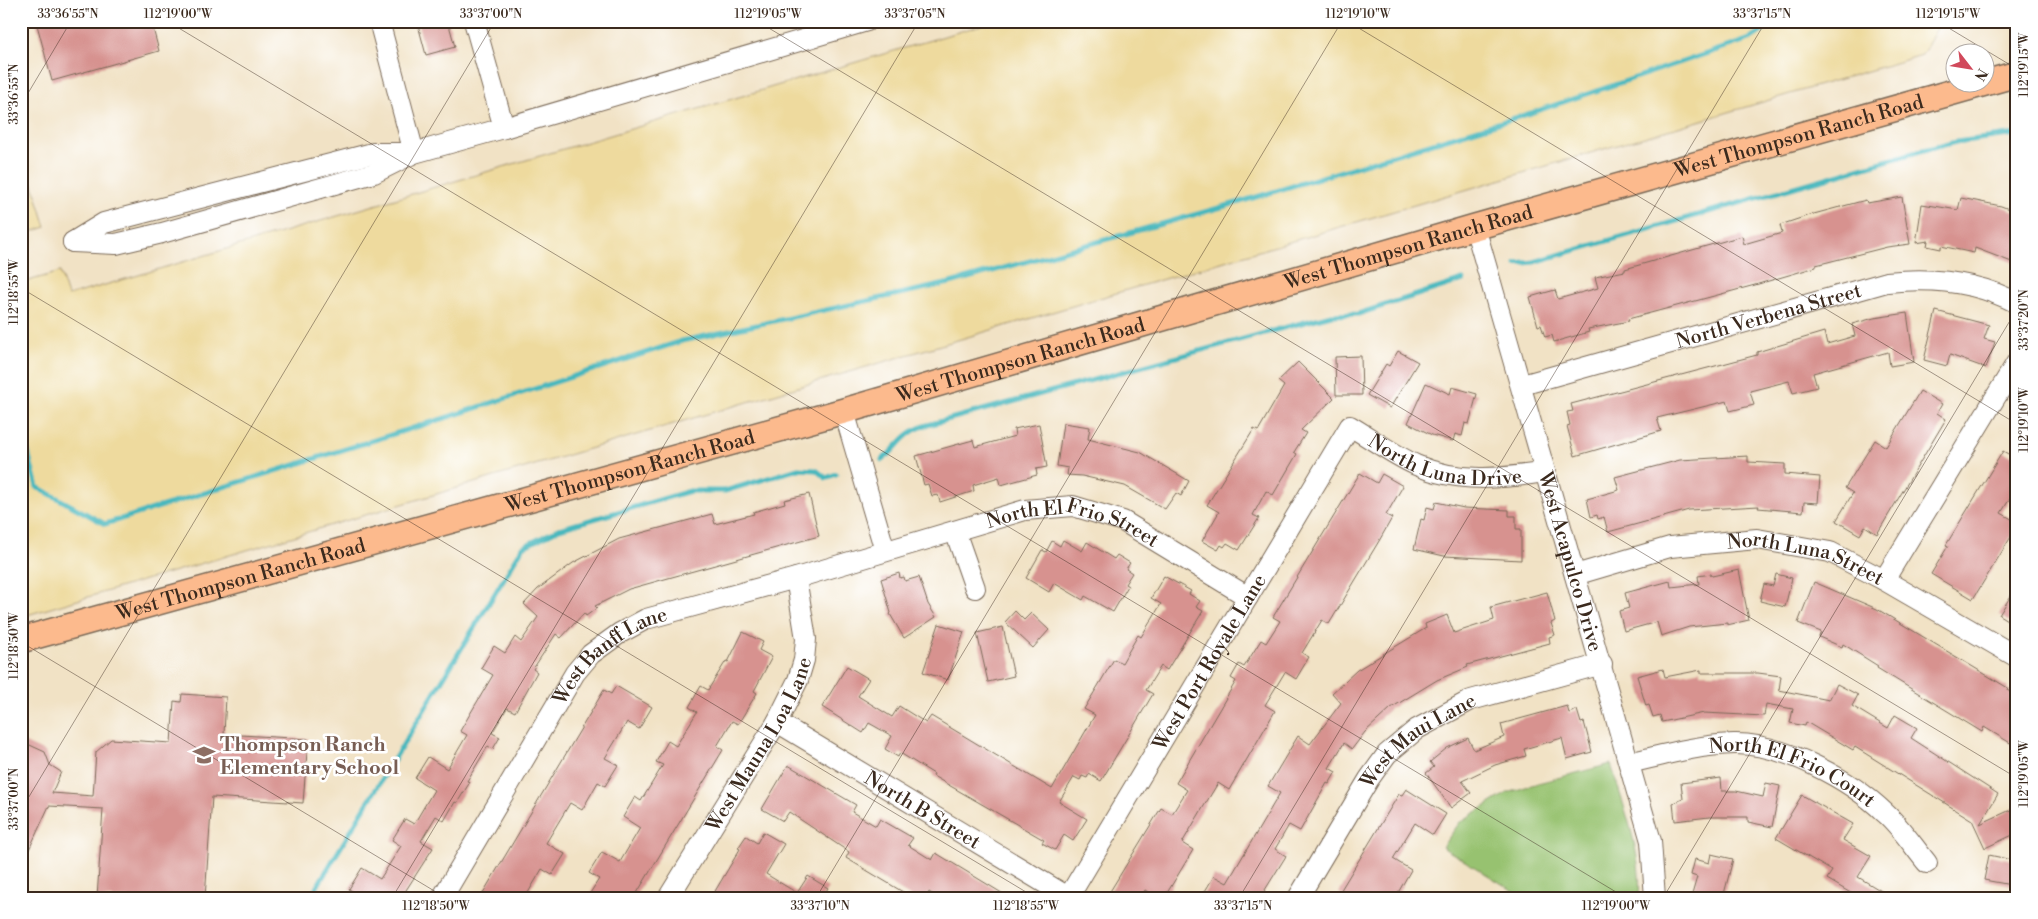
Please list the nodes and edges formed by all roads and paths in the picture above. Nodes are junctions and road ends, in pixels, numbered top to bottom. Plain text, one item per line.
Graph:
1 (379, 21) edge
2 (474, 21) edge
3 (867, 21) edge
4 (2017, 74) edge
5 (504, 128) junction
6 (414, 153) junction
7 (1475, 227) junction
8 (2017, 303) edge
9 (2017, 362) edge
10 (1522, 385) junction
11 (844, 412) junction
12 (1350, 426) joint
13 (1545, 472) junction
14 (955, 531) junction
15 (885, 551) junction
16 (1575, 575) junction
17 (796, 578) junction
18 (1884, 580) junction
19 (975, 588) dead end
20 (1248, 597) junction
21 (21, 640) edge
22 (2017, 657) edge
23 (1602, 664) junction
24 (777, 722) junction
25 (1629, 763) junction
26 (1927, 863) dead end
27 (1068, 897) edge
28 (442, 898) edge
29 (668, 898) edge
30 (1298, 898) edge
31 (1655, 898) edge

1 - 6 street
2 - 5 street
3 - 5 street
4 - 7 main road, West Thompson Ranch Road
5 - 6 street
6 - 6 street
7 - 10 street, West Acapulco Drive
7 - 11 main road, West Thompson Ranch Road
8 - 10 street, North Verbena Street
9 - 18 street
10 - 13 street, West Acapulco Drive
11 - 15 street
11 - 21 main road, West Thompson Ranch Road
12 - 13 street, North Luna Drive
12 - 20 street, West Port Royale Lane
13 - 16 street, West Acapulco Drive
14 - 15 street, North El Frio Street
14 - 19 street
14 - 20 street, North El Frio Street
15 - 17 street, West Banff Lane
16 - 18 street, North Luna Street
16 - 23 street, West Acapulco Drive
17 - 24 street, West Mauna Loa Lane
17 - 28 street, West Banff Lane
18 - 22 street, North Luna Street
20 - 27 street, West Port Royale Lane
23 - 25 street, West Acapulco Drive
23 - 30 street, West Maui Lane
24 - 27 street, North B Street
24 - 29 street, West Mauna Loa Lane
25 - 26 street, North El Frio Court
25 - 31 street, West Acapulco Drive

